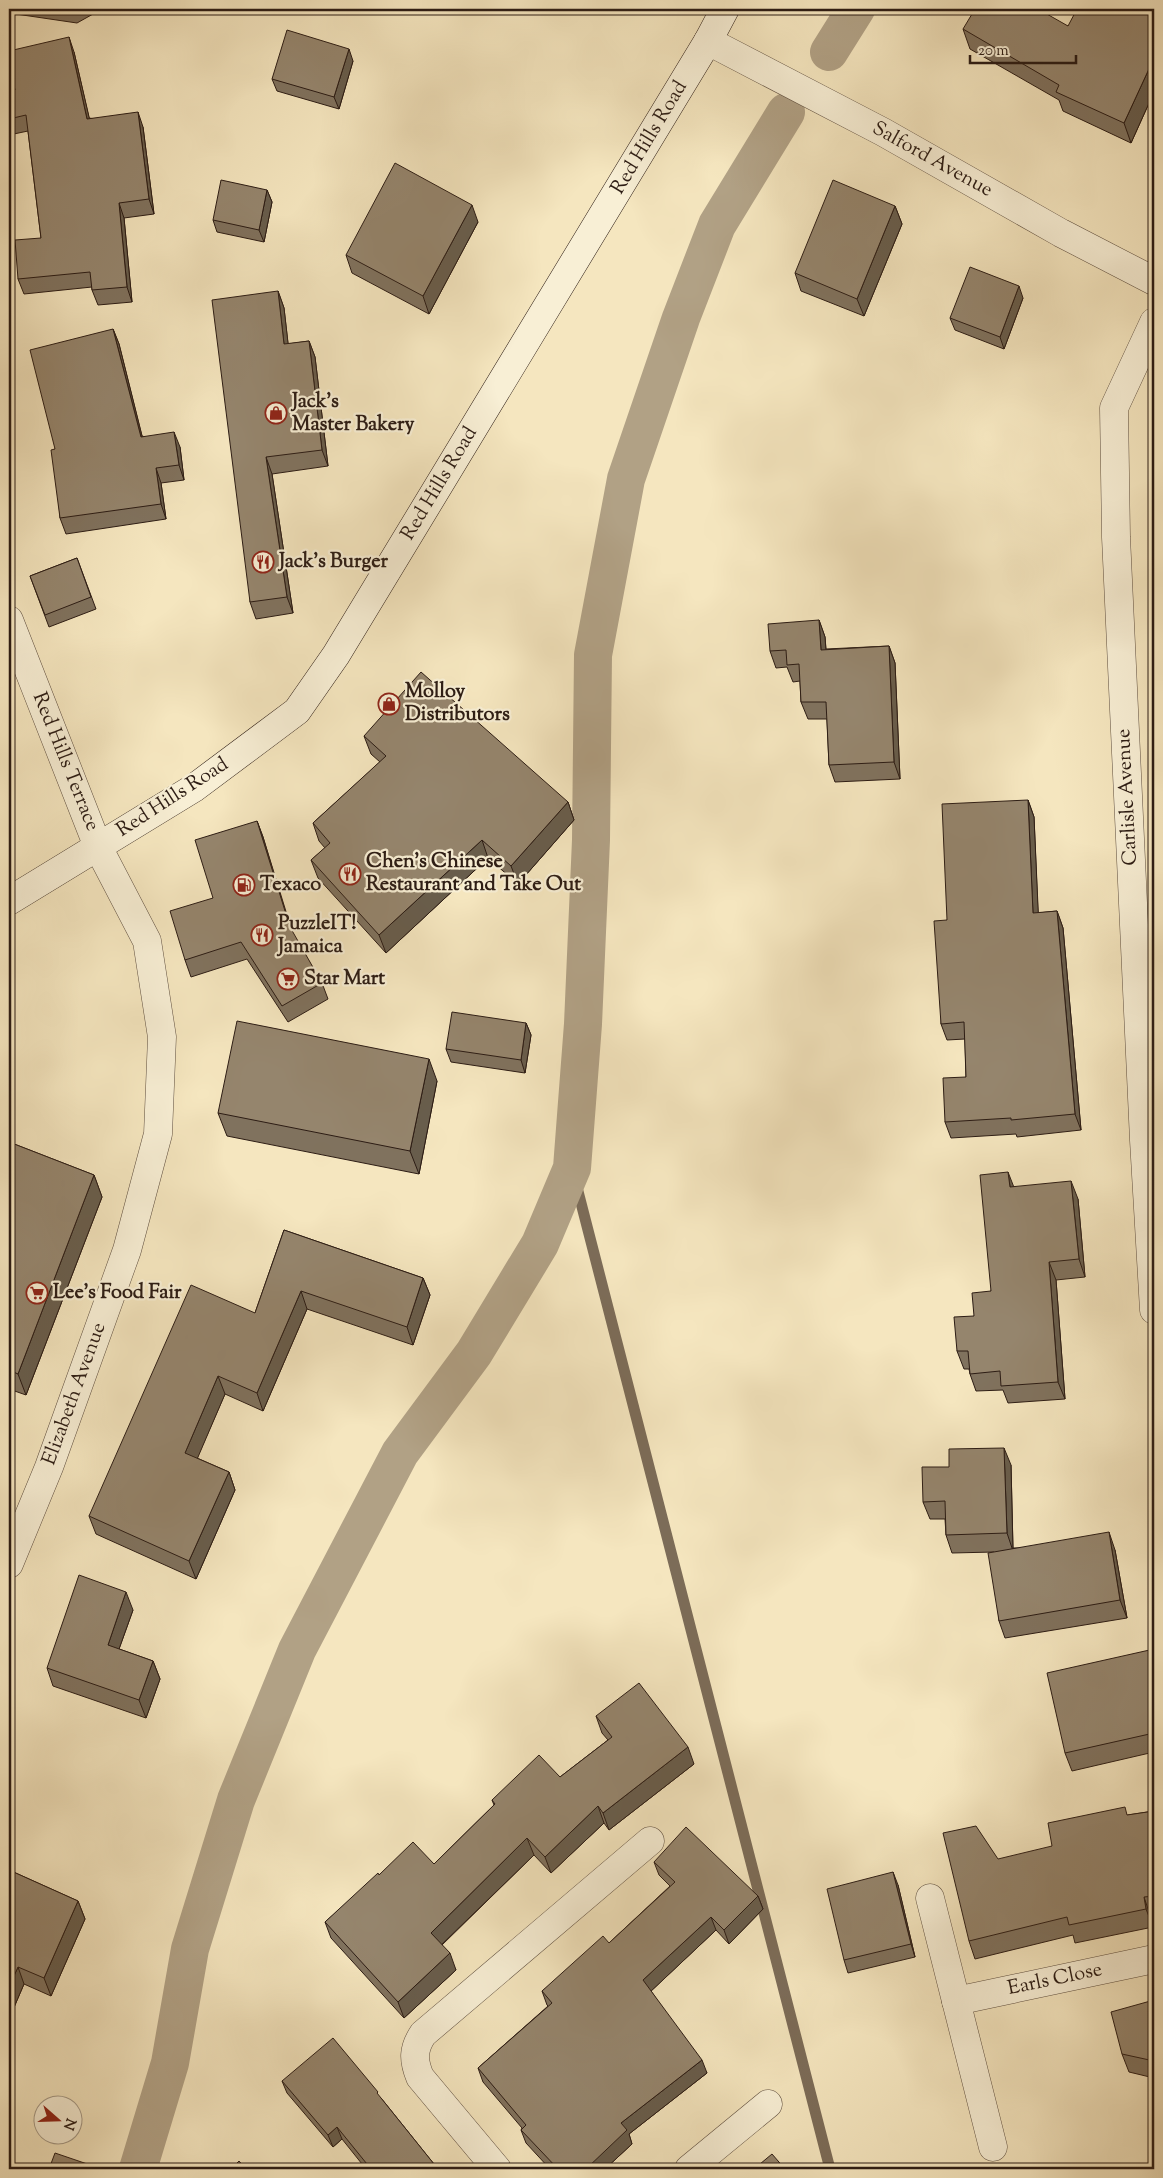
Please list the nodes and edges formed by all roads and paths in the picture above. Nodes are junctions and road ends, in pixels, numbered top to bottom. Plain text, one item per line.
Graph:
1 (725, 9) edge
2 (708, 41) junction
3 (1154, 281) edge
4 (1154, 322) edge
5 (9, 620) edge
6 (98, 847) junction
7 (9, 901) edge
8 (1154, 1310) edge
9 (9, 1564) edge
10 (650, 1841) dead end
11 (930, 1898) dead end
12 (1154, 1959) edge
13 (956, 2001) junction
14 (768, 2104) dead end
15 (993, 2147) dead end
16 (497, 2169) edge
17 (689, 2169) edge

1 - 2 street, Red Hills Road
2 - 3 street, Salford Avenue
2 - 6 street, Red Hills Road
4 - 8 street, Carlisle Avenue
5 - 6 street, Red Hills Terrace
6 - 7 street, Red Hills Road
6 - 9 street, Elizabeth Avenue
10 - 16 street
11 - 13 street
12 - 13 street, Earls Close
13 - 15 street
14 - 17 street

